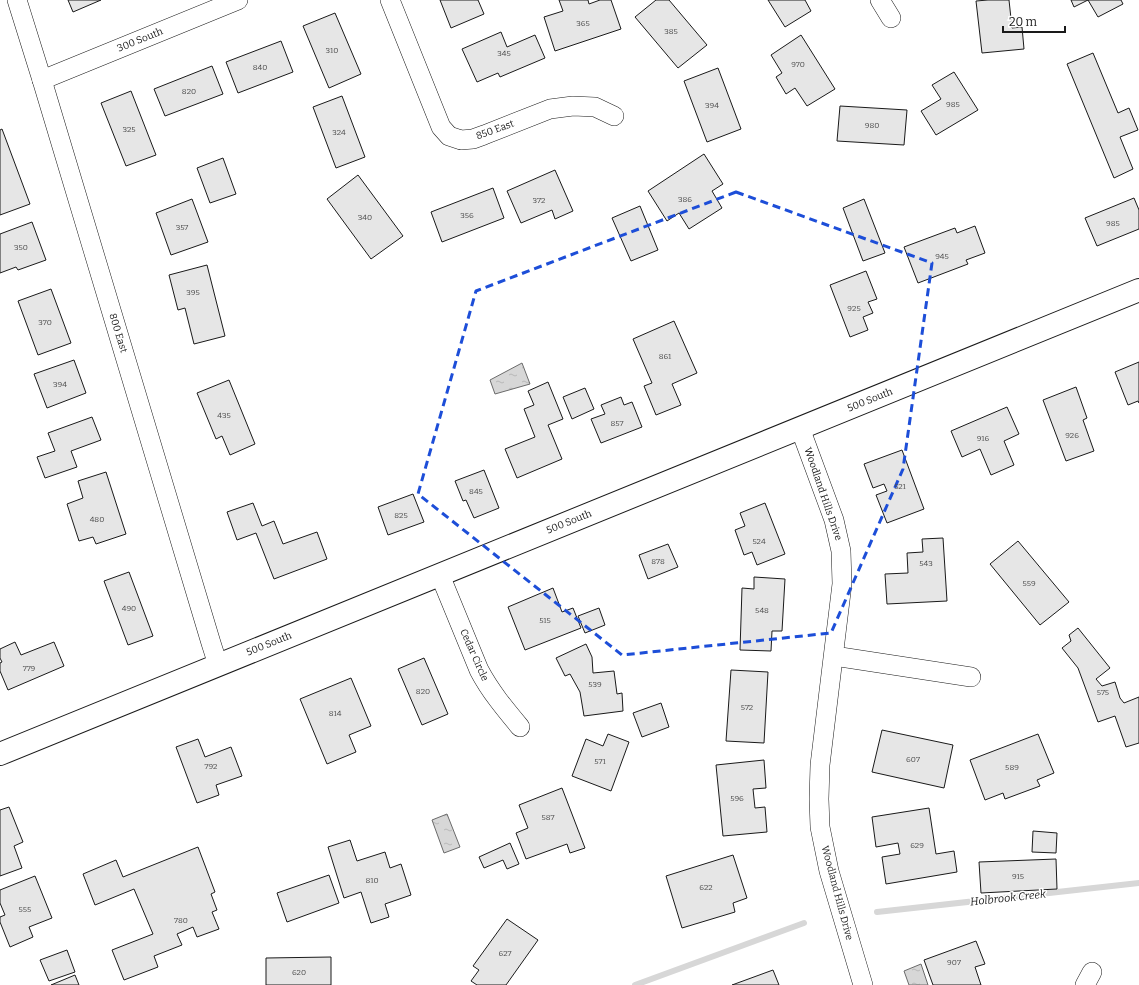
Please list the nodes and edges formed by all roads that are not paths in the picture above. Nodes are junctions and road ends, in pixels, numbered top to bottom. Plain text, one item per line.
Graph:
1 (17, 0) edge
2 (238, 0) edge
3 (390, 0) edge
4 (880, 0) edge
5 (891, 18) dead end
6 (42, 80) junction
7 (614, 116) dead end
8 (1139, 290) edge
9 (800, 428) junction
10 (440, 575) junction
11 (834, 656) junction
12 (218, 665) junction
13 (971, 677) dead end
14 (520, 727) dead end
15 (0, 754) edge
16 (863, 985) edge

1 - 6 street, 800 East
2 - 6 street, 300 South
3 - 7 street, 850 East
4 - 5 street
6 - 12 street, 800 East
8 - 9 street, 500 South
9 - 10 street, 500 South
9 - 11 street, Woodland Hills Drive
10 - 12 street, 500 South
10 - 14 street, Cedar Circle
11 - 13 street
11 - 16 street, Woodland Hills Drive
12 - 15 street, 500 South

